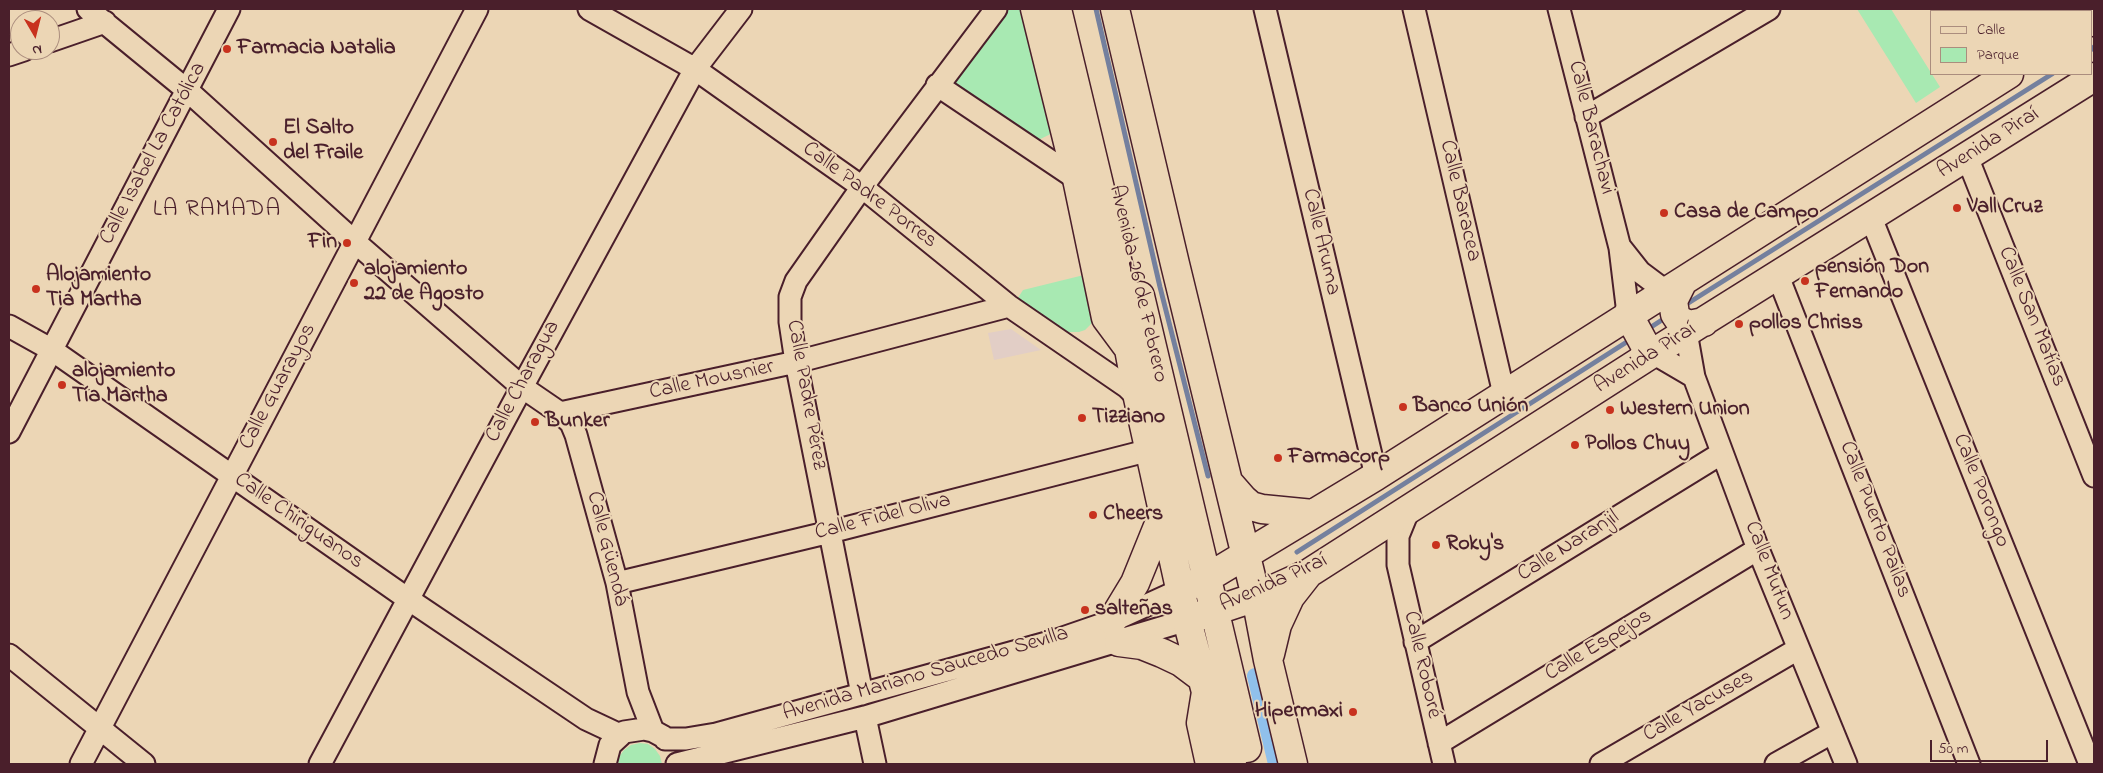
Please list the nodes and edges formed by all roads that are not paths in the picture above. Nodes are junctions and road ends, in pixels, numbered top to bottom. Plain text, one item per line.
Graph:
1 (88, 9) edge
2 (229, 9) edge
3 (477, 9) edge
4 (589, 9) edge
5 (741, 9) edge
6 (996, 9) edge
7 (1035, 9) edge
8 (1057, 9) edge
9 (1073, 9) edge
10 (1115, 9) edge
11 (1265, 9) edge
12 (1414, 9) edge
13 (1769, 9) edge
14 (1562, 13) edge
15 (105, 22) junction
16 (60, 38) edge
17 (695, 69) junction
18 (2007, 75) edge
19 (2094, 77) edge
20 (1074, 80) junction
21 (937, 85) junction
22 (188, 91) junction
23 (1586, 117) junction
24 (1068, 143) junction
25 (1967, 157) junction
26 (1077, 179) junction
27 (862, 188) junction
28 (1871, 218) junction
29 (356, 242) junction
30 (1620, 248) junction
31 (1778, 276) junction
32 (1676, 286) junction
33 (1009, 306) junction
34 (1618, 321) junction
35 (9, 326) edge
36 (1695, 327) junction
37 (1129, 349) junction
38 (52, 350) junction
39 (1648, 357) junction
40 (796, 362) junction
41 (1694, 377) junction
42 (522, 387) junction
43 (1504, 394) junction
44 (1138, 398) junction
45 (560, 413) junction
46 (9, 432) edge
47 (1150, 450) junction
48 (1722, 453) junction
49 (232, 476) junction
50 (1376, 476) junction
51 (2094, 476) edge
52 (1229, 484) junction
53 (1409, 509) junction
54 (1163, 514) junction
55 (1313, 514) junction
56 (830, 532) junction
57 (1355, 544) junction
58 (1758, 549) junction
59 (1246, 554) junction
60 (1398, 565) junction
61 (1309, 573) junction
62 (1207, 578) junction
63 (617, 583) junction
64 (1180, 590) junction
65 (1256, 597) junction
66 (408, 598) junction
67 (1215, 611) junction
68 (1187, 620) junction
69 (1115, 632) junction
70 (1416, 642) junction
71 (1798, 649) junction
72 (9, 655) edge
73 (1268, 660) junction
74 (1204, 684) junction
75 (638, 692) junction
76 (862, 694) junction
77 (865, 717) junction
78 (100, 727) junction
79 (1833, 732) junction
80 (659, 735) junction
81 (1439, 743) junction
82 (610, 749) edge
83 (81, 764) edge
84 (144, 764) edge
85 (320, 764) edge
86 (676, 764) edge
87 (875, 764) edge
88 (1210, 764) edge
89 (1232, 764) edge
90 (1251, 764) edge
91 (1292, 764) edge
92 (1444, 764) edge
93 (1601, 764) edge
94 (1776, 764) edge
95 (1846, 764) edge
96 (1969, 764) edge
97 (2090, 764) edge

1 - 15 street, Calle Güendá
2 - 22 street, Calle Isabel La Católica
3 - 29 street, Calle Guarayos
4 - 17 street, Calle Padre Porres
5 - 17 street, Calle Charagua
6 - 21 street, Calle Padre Pérez
7 - 24 main road, Avenida 26 de Febrero
8 - 20 main road, Avenida 26 de Febrero
9 - 62 main road, Avenida 26 de Febrero
10 - 52 main road, Avenida 26 de Febrero
11 - 50 street, Calle Aruma
12 - 43 street, Calle Baracea
13 - 23 street
14 - 23 street, Calle Barachavi
15 - 16 street
15 - 22 street, Calle Güendá
17 - 27 street, Calle Padre Porres
17 - 42 street, Calle Charagua
18 - 32 main road, Avenida Piraí
19 - 25 main road, Avenida Piraí
20 - 24 main road
20 - 37 main road, Avenida 26 de Febrero
21 - 26 street
21 - 27 street, Calle Padre Pérez
22 - 29 street, Calle Güendá
22 - 38 street, Calle Isabel La Católica
23 - 30 street, Calle Barachavi
24 - 26 main road, Avenida 26 de Febrero
25 - 28 main road, Avenida Piraí
25 - 51 street, Calle San Matías
26 - 37 main road, Avenida 26 de Febrero
27 - 33 street, Calle Padre Porres
27 - 40 street, Calle Padre Pérez
28 - 31 main road, Avenida Piraí
28 - 97 street, Calle Porongo
29 - 42 street, Calle Güendá
29 - 49 street, Calle Guarayos
30 - 32 street, Calle Barachavi
30 - 34 street, Calle Barachavi
31 - 36 main road, Avenida Piraí
31 - 96 street, Calle Puerto Pailas
32 - 34 main road, Avenida Piraí
32 - 36 main road
33 - 40 street, Calle Mousnier
33 - 44 street, Calle Padre Porres
34 - 39 main road
34 - 43 main road, Avenida Piraí
35 - 38 street, Calle Chiriguanos
36 - 39 main road, Avenida Piraí
36 - 41 street, Calle Mutun
37 - 44 main road, Avenida 26 de Febrero
38 - 46 street, Calle Isabel La Católica
38 - 49 street, Calle Chiriguanos
39 - 41 street
39 - 53 main road, Avenida Piraí
40 - 45 street, Calle Mousnier
40 - 56 street, Calle Padre Pérez
41 - 48 street, Calle Mutun
42 - 45 street, Calle Güendá
42 - 66 street, Calle Charagua
43 - 50 main road, Avenida Piraí
44 - 47 main road, Avenida 26 de Febrero
45 - 63 street, Calle Güendá
47 - 54 main road, Avenida 26 de Febrero
47 - 56 street, Calle Fidel Oliva
48 - 58 street, Calle Mutun
48 - 70 street, Calle Naranjil
49 - 66 street, Calle Chiriguanos
49 - 78 street, Calle Guarayos
50 - 55 main road, Avenida Piraí
52 - 55 main road
52 - 59 main road, Avenida 26 de Febrero
53 - 57 main road, Avenida Piraí
53 - 60 street, Calle Roboré
54 - 64 main road, Avenida 26 de Febrero
54 - 69 main road
55 - 59 main road, Avenida Piraí
56 - 63 street, Calle Fidel Oliva
56 - 76 street, Calle Padre Pérez
57 - 60 street
57 - 61 main road, Avenida Piraí
58 - 71 street, Calle Mutun
58 - 81 street, Calle Espejos
59 - 62 main road, Avenida Piraí
59 - 65 main road, Avenida 26 de Febrero
60 - 70 street, Calle Roboré
61 - 65 main road, Avenida Piraí
61 - 73 main road
62 - 64 main road, Avenida Piraí
62 - 67 main road, Avenida 26 de Febrero
63 - 75 street, Calle Güendá
64 - 68 main road, Avenida 26 de Febrero
64 - 69 street, Avenida Mariano Saucedo Sevilla
65 - 67 main road, Avenida Piraí
65 - 73 main road, Avenida 26 de Febrero
66 - 82 street, Calle Chiriguanos
66 - 85 street, Calle Charagua
67 - 68 main road, Avenida Piraí
67 - 90 main road, Avenida 26 de Febrero
68 - 69 street, Avenida Mariano Saucedo Sevilla
68 - 74 main road, Avenida 26 de Febrero
69 - 74 main road
69 - 76 street, Avenida Mariano Saucedo Sevilla
69 - 77 street, Avenida Mariano Saucedo Sevilla
70 - 81 street, Calle Roboré
71 - 79 street, Calle Mutun
71 - 93 street, Calle Yacuses
72 - 78 street
73 - 91 main road, Avenida 26 de Febrero
74 - 88 main road, Avenida 26 de Febrero
74 - 89 main road, Avenida 26 de Febrero
75 - 80 street, Calle Güendá
75 - 82 street, Calle Güendá
76 - 80 street, Avenida Mariano Saucedo Sevilla
77 - 86 street, Avenida Mariano Saucedo Sevilla
77 - 87 street
78 - 83 street, Calle Guarayos
78 - 84 street
79 - 94 street
79 - 95 street, Calle Mutun
80 - 82 street, Avenida Mariano Saucedo Sevilla
80 - 86 street, Calle Güendá
81 - 92 street, Calle Roboré

